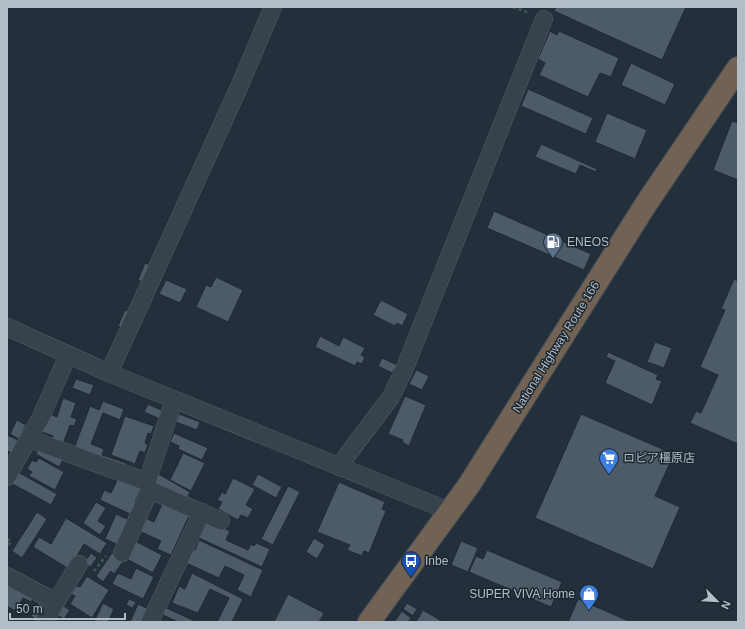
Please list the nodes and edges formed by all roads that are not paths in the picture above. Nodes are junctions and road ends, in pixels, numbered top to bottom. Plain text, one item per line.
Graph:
1 (273, 7) edge
2 (544, 19) dead end
3 (738, 68) edge
4 (7, 327) edge
5 (68, 355) junction
6 (109, 373) junction
7 (174, 400) junction
8 (30, 439) junction
9 (340, 467) junction
10 (7, 477) edge
11 (148, 486) junction
12 (449, 511) junction
13 (202, 512) junction
14 (221, 521) dead end
15 (122, 553) road end
16 (79, 564) road end
17 (7, 576) edge
18 (56, 602) junction
19 (44, 622) edge
20 (150, 622) edge
21 (369, 622) edge

1 - 6 street
2 - 9 street
3 - 12 highway, National Highway Route 166
4 - 5 street
5 - 6 street
5 - 8 street
6 - 7 street
7 - 9 street
7 - 11 street
8 - 10 street
8 - 11 street
9 - 12 street
11 - 13 street
11 - 15 street
12 - 21 highway, National Highway Route 166
13 - 14 street
13 - 20 street
16 - 18 street
17 - 18 street
18 - 19 street

